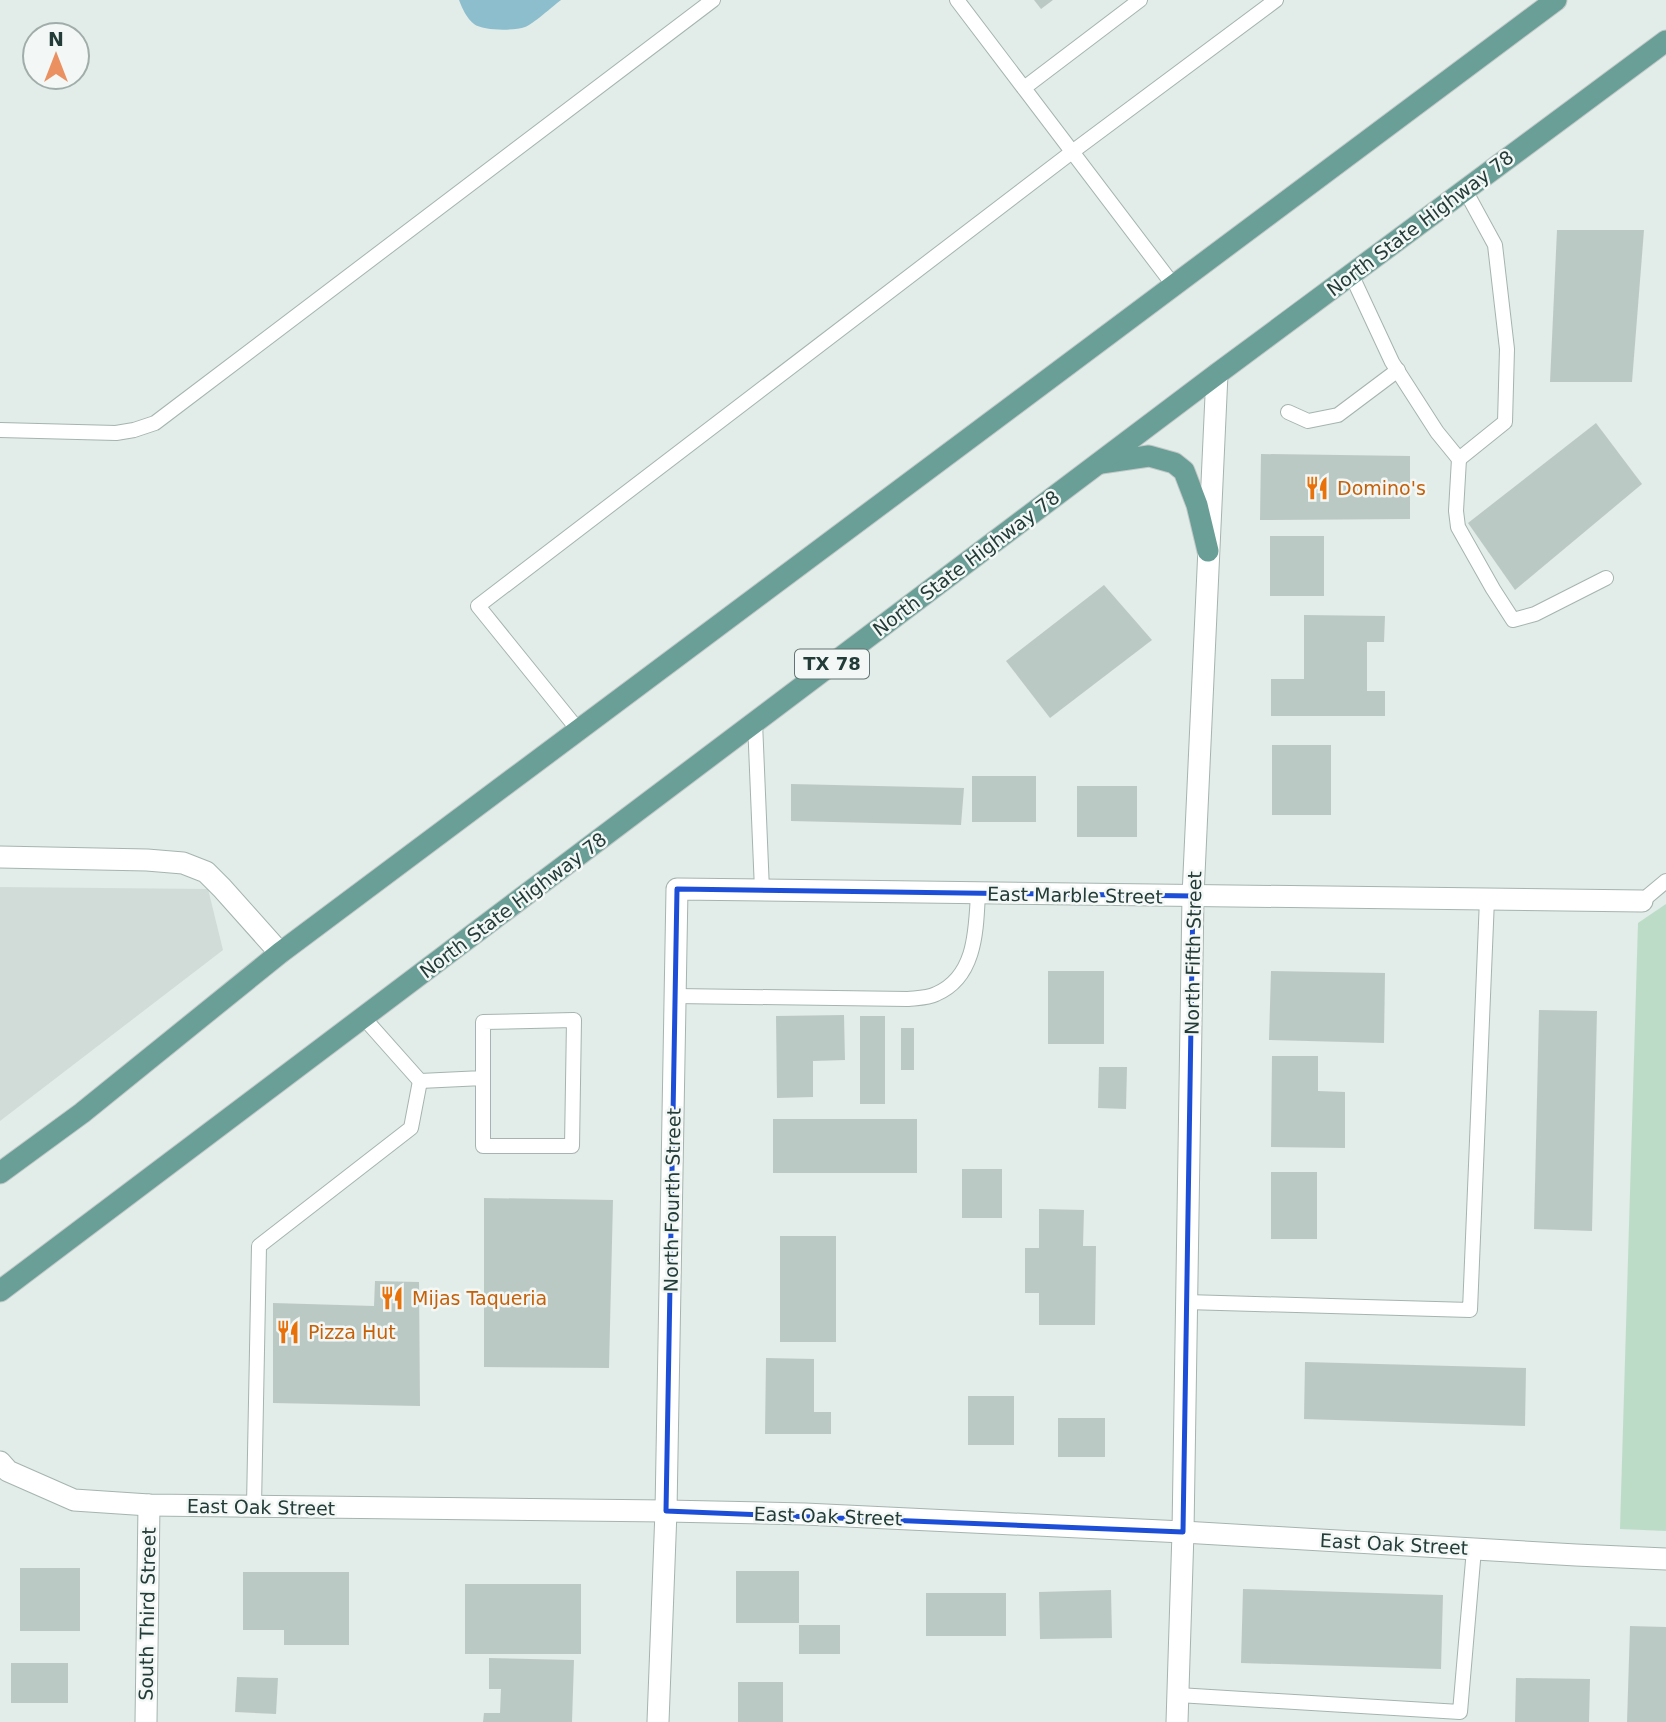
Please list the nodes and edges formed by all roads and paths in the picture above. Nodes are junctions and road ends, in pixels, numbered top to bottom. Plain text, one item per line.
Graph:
1 (713, 0) edge
2 (957, 0) edge
3 (1140, 0) edge
4 (1276, 0) edge
5 (1556, 0) edge
6 (1666, 41) edge
7 (1024, 88) junction
8 (1072, 152) junction
9 (1465, 190) junction
10 (1351, 274) junction
11 (1174, 286) junction
12 (1398, 370) junction
13 (1217, 374) junction
14 (1288, 412) dead end
15 (0, 430) edge
16 (1460, 459) junction
17 (1099, 463) junction
18 (1208, 551) junction
19 (1606, 578) dead end
20 (755, 722) junction
21 (579, 731) junction
22 (0, 857) edge
23 (1666, 881) edge
24 (677, 889) joint
25 (762, 890) junction
26 (978, 893) junction
27 (1193, 897) junction
28 (1487, 899) junction
29 (1642, 901) joint
30 (280, 953) junction
31 (675, 996) junction
32 (364, 1018) junction
33 (483, 1078) junction
34 (420, 1081) junction
35 (0, 1173) edge
36 (0, 1291) edge
37 (1186, 1302) junction
38 (0, 1462) edge
39 (149, 1505) junction
40 (254, 1506) junction
41 (666, 1511) junction
42 (1183, 1532) junction
43 (1474, 1549) junction
44 (1666, 1559) edge
45 (1178, 1695) junction
46 (146, 1722) edge
47 (658, 1722) edge
48 (1177, 1722) edge

1 - 15 lane
2 - 7 lane
3 - 7 lane
4 - 8 lane
5 - 11 main road
6 - 9 main road, North State Highway 78 / TX 78
7 - 8 lane
8 - 11 lane
8 - 21 lane
9 - 10 main road, North State Highway 78 / TX 78
9 - 16 lane
10 - 12 lane
10 - 13 main road, North State Highway 78 / TX 78
11 - 21 main road
12 - 14 lane
12 - 16 lane
13 - 17 main road, North State Highway 78 / TX 78
13 - 18 street, North Fifth Street
16 - 19 lane
17 - 18 main road
17 - 20 main road, North State Highway 78 / TX 78
18 - 27 street, North Fifth Street
20 - 25 lane
20 - 32 main road, North State Highway 78 / TX 78
21 - 30 main road
22 - 30 street
23 - 29 lane
24 - 25 street, East Marble Street
24 - 31 street, North Fourth Street
25 - 26 street, East Marble Street
26 - 27 street, East Marble Street
26 - 31 lane
27 - 28 street, East Marble Street
27 - 37 street, North Fifth Street
28 - 29 street, East Marble Street
28 - 37 lane
30 - 35 main road
31 - 41 street, North Fourth Street
32 - 34 lane
32 - 36 main road, North State Highway 78 / TX 78
33 - 33 lane
33 - 34 lane
34 - 40 lane
37 - 42 street, North Fifth Street
38 - 39 street, East Oak Street
39 - 40 street, East Oak Street
39 - 46 street, South Third Street
40 - 41 street, East Oak Street
41 - 42 street, East Oak Street
41 - 47 street, North Fourth Street
42 - 43 street, East Oak Street
42 - 45 street, North Fifth Street
43 - 44 street, East Oak Street
43 - 45 lane
45 - 48 street, North Fifth Street

